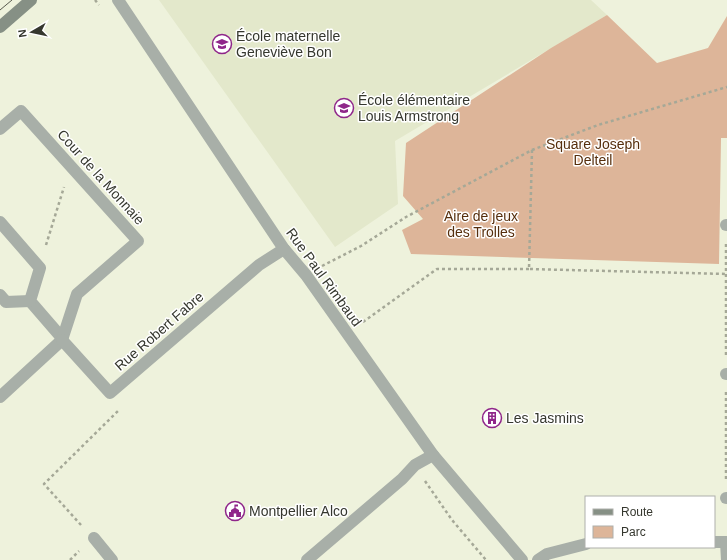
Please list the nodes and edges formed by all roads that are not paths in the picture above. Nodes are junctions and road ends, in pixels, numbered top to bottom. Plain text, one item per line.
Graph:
1 (31, 0) edge
2 (118, 0) edge
3 (0, 27) edge
4 (0, 129) edge
5 (0, 222) edge
6 (284, 249) junction
7 (0, 295) edge
8 (30, 301) junction
9 (62, 339) junction
10 (0, 397) edge
11 (433, 455) junction
12 (94, 538) road end
13 (722, 542) edge
14 (585, 544) edge
15 (112, 560) edge
16 (307, 560) edge
17 (522, 560) edge
18 (538, 560) edge
19 (727, 560) edge

1 - 3 street
2 - 6 street, Rue Paul Rimbaud
4 - 9 street, Cour de la Monnaie
5 - 8 street
6 - 9 street, Rue Robert Fabre
6 - 11 street, Rue Paul Rimbaud
7 - 8 street
8 - 9 street
9 - 10 street
11 - 16 street
11 - 17 street, Rue Paul Rimbaud
12 - 15 street
13 - 19 street
14 - 18 street

